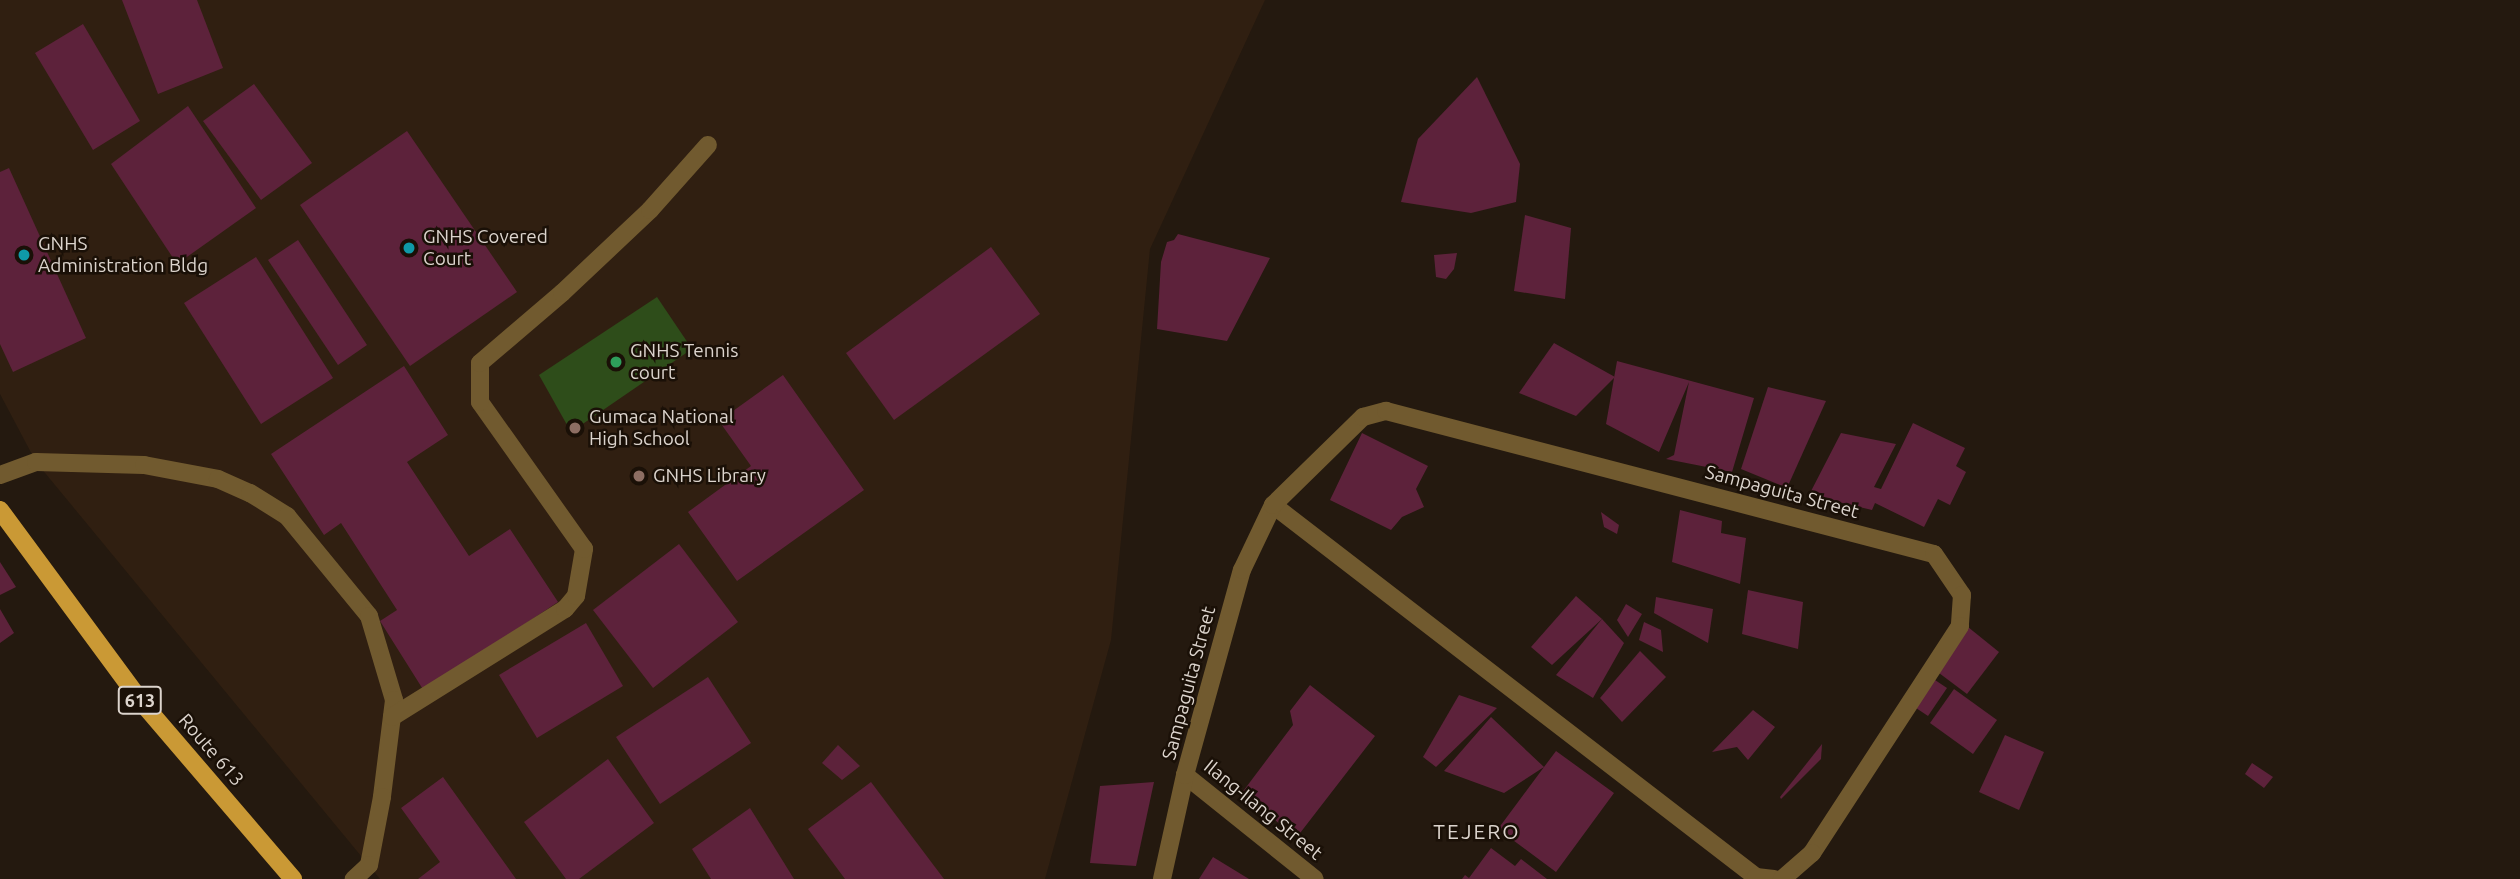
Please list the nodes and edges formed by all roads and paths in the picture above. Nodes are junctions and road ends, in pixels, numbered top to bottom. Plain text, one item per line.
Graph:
1 (708, 145) dead end
2 (0, 475) edge
3 (1273, 505) junction
4 (0, 510) edge
5 (392, 716) junction
6 (1185, 775) junction
7 (293, 879) edge
8 (354, 879) edge
9 (1162, 879) edge
10 (1315, 879) edge
11 (1774, 879) edge
12 (1782, 879) edge

1 - 5 street
2 - 5 street
3 - 6 street, Sampaguita Street
3 - 11 street
3 - 12 street, Sampaguita Street
4 - 7 main road, Route 613 / 613
5 - 8 street
6 - 9 street, Sampaguita Street
6 - 10 street, Ilang-Ilang Street

